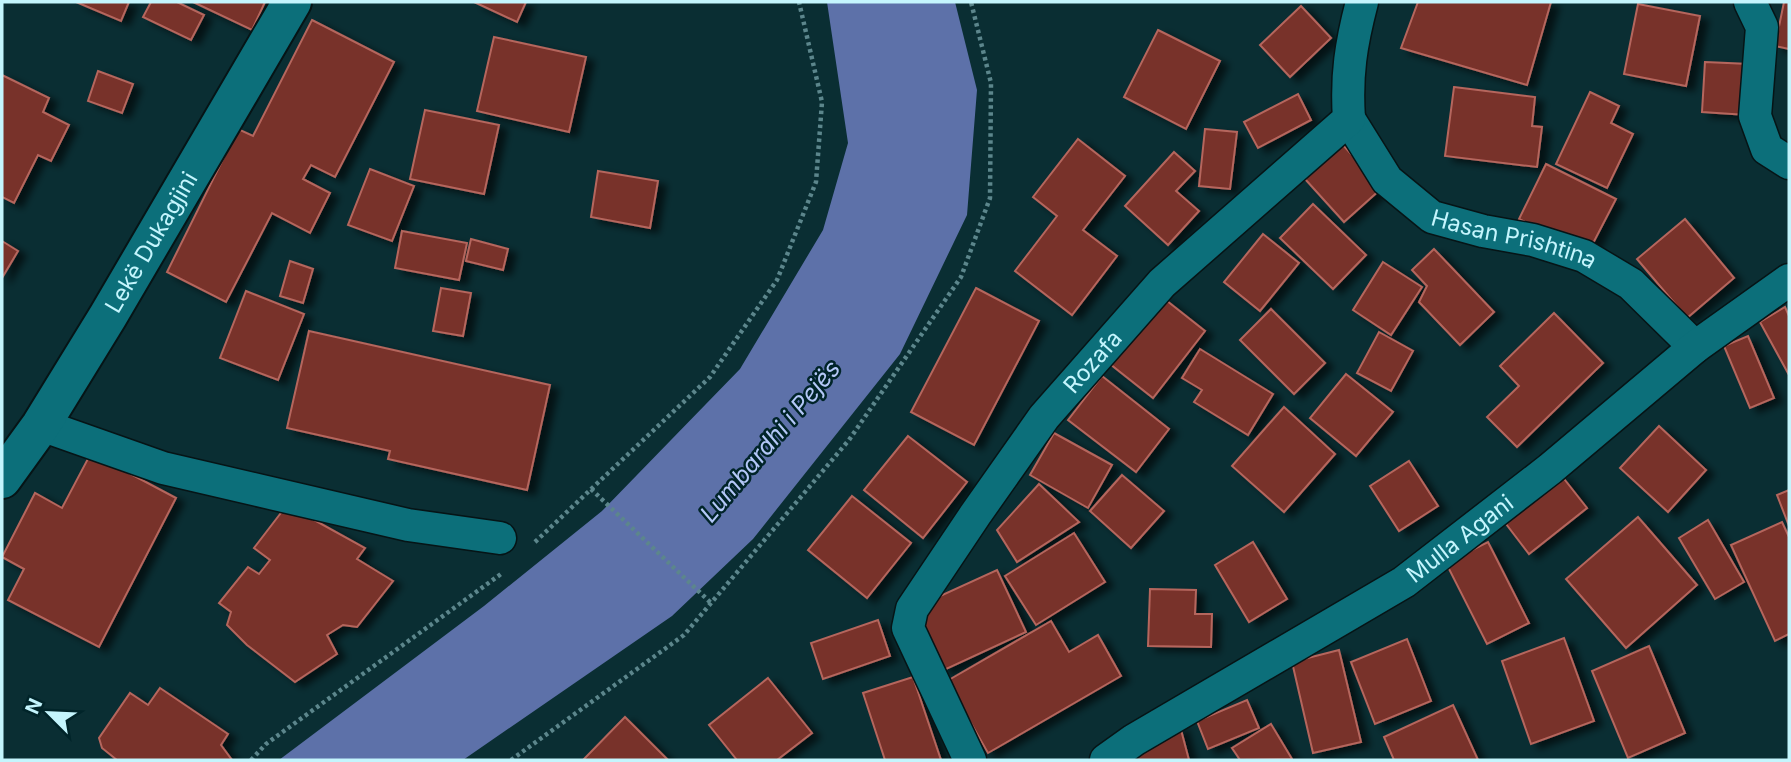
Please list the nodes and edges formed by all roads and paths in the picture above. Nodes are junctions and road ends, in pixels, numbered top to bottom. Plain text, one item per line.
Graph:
1 (292, 2) edge
2 (799, 2) edge
3 (971, 2) edge
4 (1362, 2) edge
5 (1750, 2) edge
6 (1349, 119) junction
7 (1789, 163) edge
8 (1789, 280) edge
9 (1695, 346) junction
10 (41, 425) junction
11 (2, 479) edge
12 (592, 490) junction
13 (500, 538) dead end
14 (534, 543) dead end
15 (506, 570) dead end
16 (710, 602) junction
17 (251, 760) edge
18 (511, 760) edge
19 (970, 760) edge
20 (1106, 760) edge

1 - 10 street, Lekë Dukagjini
2 - 12 path
3 - 16 path
4 - 6 street
5 - 7 street
6 - 9 street, Hasan Prishtina
6 - 19 street, Rozafa
8 - 9 street, Mulla Agani
9 - 20 street, Mulla Agani
10 - 11 street, Lekë Dukagjini
10 - 13 street
12 - 14 path
12 - 16 path
15 - 17 path
16 - 18 path

